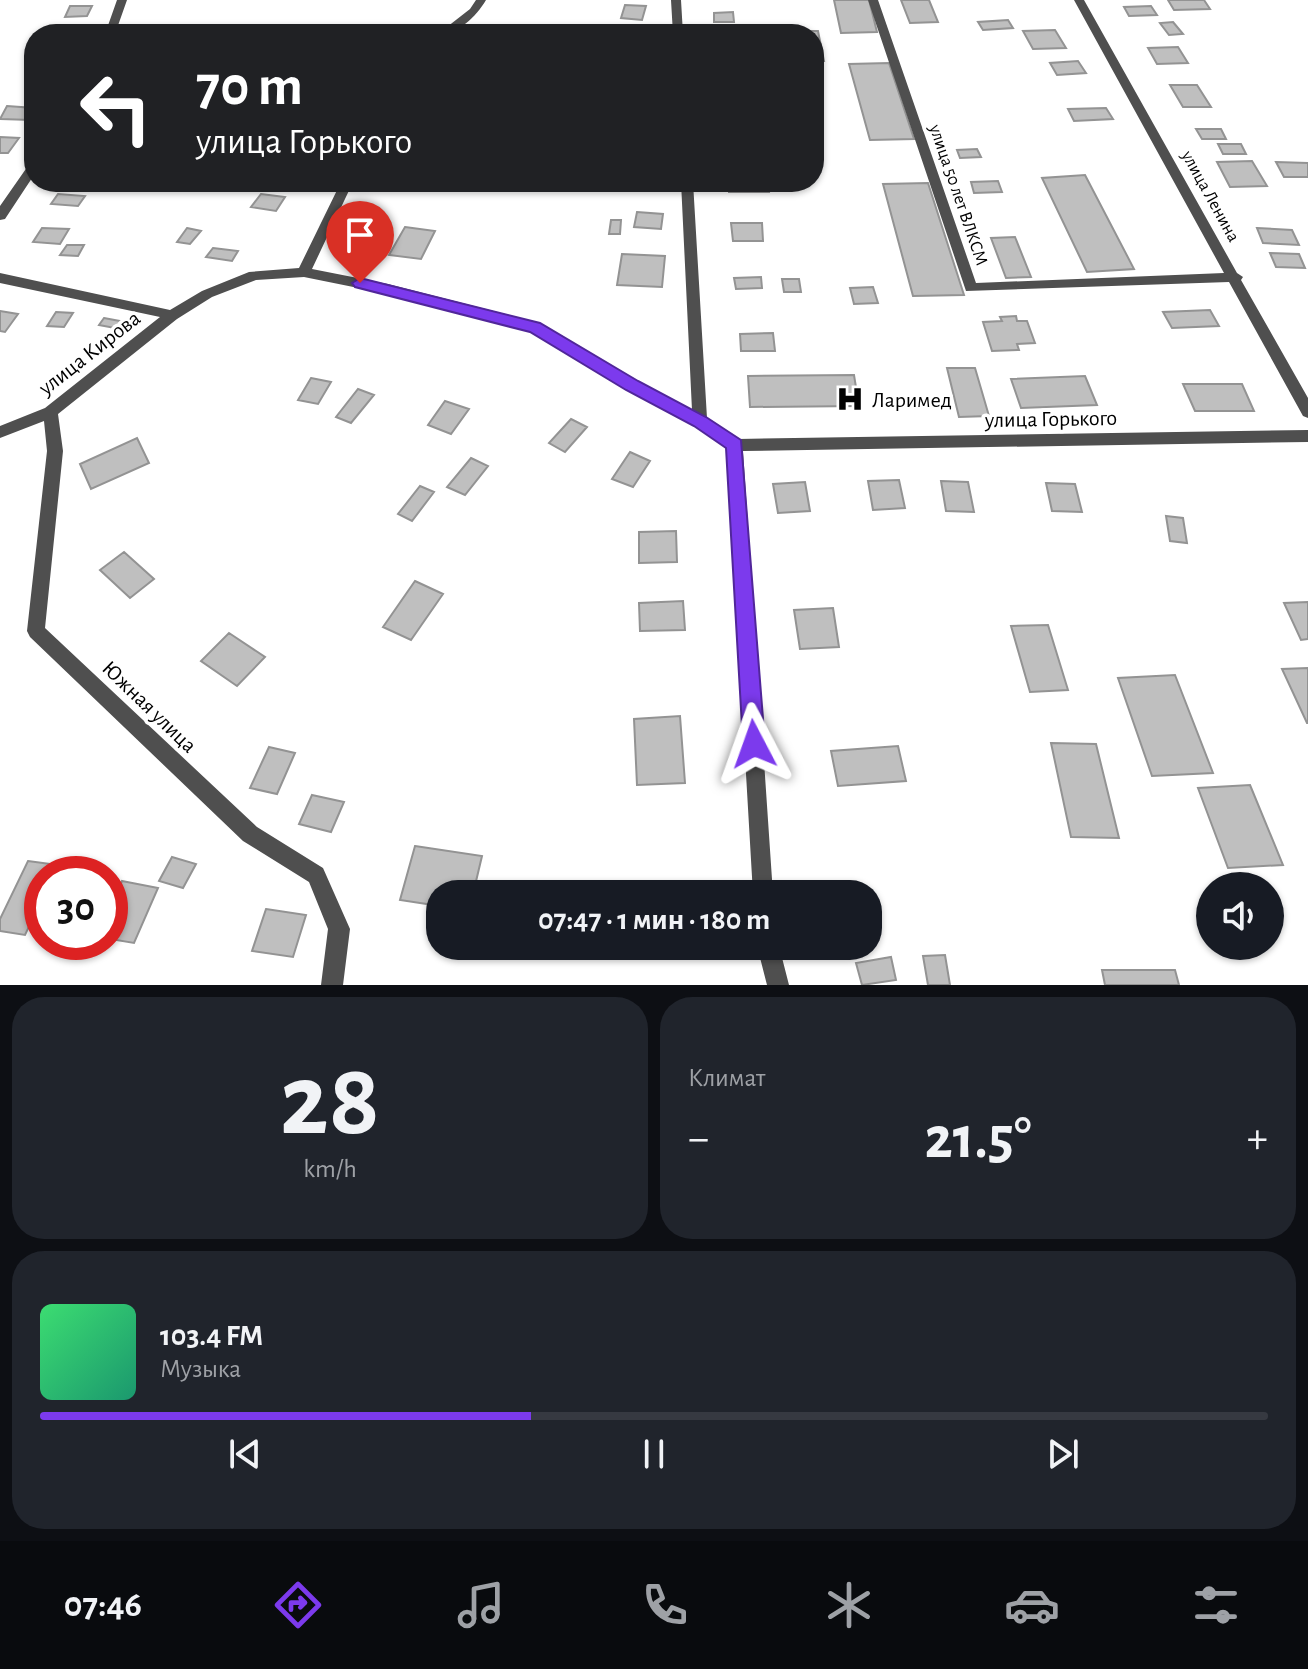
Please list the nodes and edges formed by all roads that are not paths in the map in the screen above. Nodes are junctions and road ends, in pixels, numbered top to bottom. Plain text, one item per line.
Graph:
1 (122, 0) edge
2 (481, 0) edge
3 (676, 0) edge
4 (873, 0) edge
5 (1079, 0) edge
6 (114, 24) edge
7 (456, 24) edge
8 (677, 24) edge
9 (24, 181) edge
10 (342, 192) edge
11 (688, 192) edge
12 (0, 216) edge
13 (304, 272) junction
14 (1236, 277) junction
15 (0, 278) edge
16 (172, 315) junction
17 (50, 412) junction
18 (1308, 412) edge
19 (700, 421) junction
20 (0, 432) edge
21 (1308, 436) edge
22 (735, 445) junction
23 (762, 880) edge
24 (772, 960) edge
25 (332, 985) edge
26 (778, 985) edge

1 - 6 street
2 - 7 street
3 - 8 street
4 - 14 street, улица 50 лет ВЛКСМ
5 - 14 street, улица Ленина
9 - 12 street
10 - 13 street
11 - 19 street
13 - 16 street
13 - 19 street
14 - 18 street, улица Ленина
15 - 16 street, улица Кирова
16 - 17 street, улица Кирова
17 - 20 street, улица Кирова
17 - 25 street, Южная улица
19 - 22 street
21 - 22 street, улица Горького
22 - 23 street
24 - 26 street

